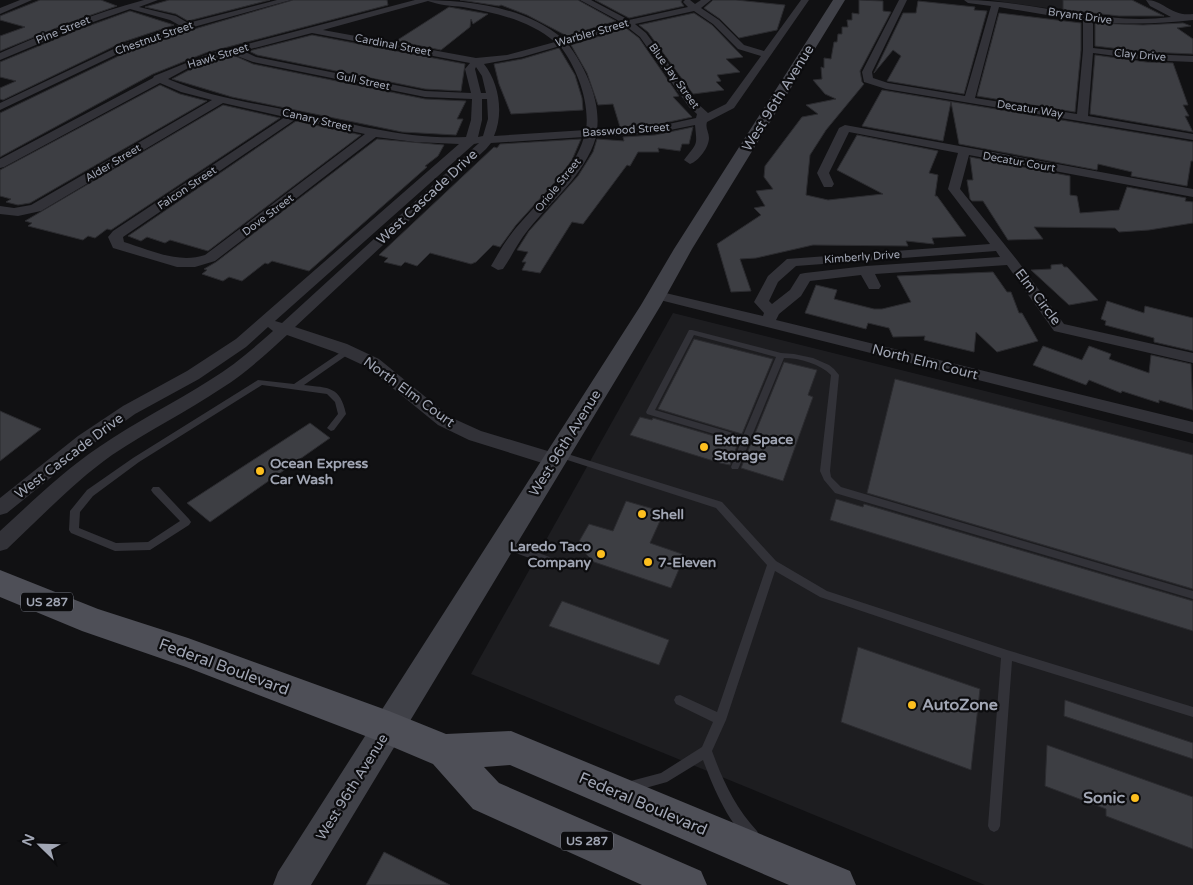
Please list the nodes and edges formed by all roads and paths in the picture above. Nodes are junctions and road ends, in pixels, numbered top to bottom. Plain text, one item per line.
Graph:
1 (28, 0) edge
2 (113, 0) edge
3 (154, 0) edge
4 (287, 0) edge
5 (425, 0) edge
6 (432, 0) edge
7 (584, 0) edge
8 (683, 0) edge
9 (707, 0) edge
10 (805, 0) edge
11 (839, 0) edge
12 (903, 0) edge
13 (968, 0) edge
14 (1150, 0) edge
15 (1017, 3) edge
16 (996, 4) junction
17 (127, 6) junction
18 (696, 7) junction
19 (0, 11) edge
20 (1193, 17) edge
21 (1088, 18) junction
22 (1181, 19) junction
23 (629, 22) junction
24 (187, 26) junction
25 (311, 30) junction
26 (25, 38) junction
27 (37, 40) junction
28 (561, 42) junction
29 (0, 49) edge
30 (237, 50) junction
31 (1088, 50) junction
32 (766, 54) junction
33 (0, 56) edge
34 (1190, 59) edge
35 (476, 61) junction
36 (1193, 69) edge
37 (158, 78) junction
38 (493, 95) junction
39 (477, 96) junction
40 (221, 99) junction
41 (969, 100) junction
42 (0, 106) edge
43 (295, 115) junction
44 (1082, 118) junction
45 (702, 120) junction
46 (591, 133) junction
47 (374, 134) junction
48 (1193, 136) edge
49 (479, 139) junction
50 (964, 152) junction
51 (690, 160) dead end
52 (0, 164) edge
53 (828, 184) dead end
54 (416, 188) junction
55 (433, 192) junction
56 (1193, 193) edge
57 (0, 210) edge
58 (999, 247) junction
59 (151, 255) joint
60 (339, 256) junction
61 (1010, 260) junction
62 (358, 261) junction
63 (498, 266) dead end
64 (866, 270) junction
65 (874, 286) dead end
66 (657, 295) junction
67 (770, 318) junction
68 (263, 323) junction
69 (284, 329) junction
70 (347, 351) junction
71 (781, 356) junction
72 (1193, 358) edge
73 (294, 387) junction
74 (331, 428) dead end
75 (1193, 428) edge
76 (746, 440) junction
77 (556, 457) junction
78 (735, 467) dead end
79 (156, 490) dead end
80 (0, 508) edge
81 (0, 543) edge
82 (502, 544) junction
83 (554, 563) dead end
84 (772, 564) junction
85 (0, 583) edge
86 (1193, 595) edge
87 (1007, 654) junction
88 (680, 700) dead end
89 (1193, 712) edge
90 (720, 720) junction
91 (389, 728) junction
92 (706, 751) junction
93 (446, 752) junction
94 (606, 789) junction
95 (994, 826) dead end
96 (780, 862) junction
97 (291, 885) edge
98 (688, 885) edge
99 (836, 885) edge

1 - 19 street
2 - 17 street
3 - 17 street, Pine Street
4 - 24 street, Chestnut Street
5 - 25 street, Hawk Street
6 - 28 street
7 - 23 street, Blue Jay Street
8 - 18 street
9 - 18 street, Warbler Street
10 - 32 street, Basswood Street
11 - 66 street, West 96th Avenue
12 - 41 street, Decatur Way
13 - 16 street, Bryant Drive
14 - 22 street
15 - 16 street, Bryant Drive
15 - 21 street, Bryant Drive
16 - 41 street
17 - 24 street
17 - 26 street, Pine Street
17 - 27 street, Pine Street
18 - 23 street, Warbler Street
18 - 32 street
20 - 22 street, Bryant Drive
21 - 22 street, Bryant Drive
21 - 31 street
23 - 28 street, Warbler Street
23 - 45 street, Blue Jay Street
24 - 42 street, Chestnut Street
25 - 30 street, Hawk Street
25 - 35 street, Cardinal Street
26 - 27 street
26 - 29 street, Pine Street
27 - 33 street, Pine Street
28 - 35 street, Warbler Street
28 - 46 street, Oriole Street
30 - 37 street, Hawk Street
30 - 39 street, Gull Street
31 - 34 street, Clay Drive
31 - 44 street
32 - 45 street, Basswood Street
34 - 36 street
35 - 38 street, West Cascade Drive
35 - 39 street, West Cascade Drive
37 - 40 street, Canary Street
37 - 52 street, Hawk Street
38 - 39 street, Gull Street
38 - 49 street, West Cascade Drive
39 - 49 street, West Cascade Drive
40 - 43 street, Canary Street
40 - 57 street, Alder Street
41 - 44 street, Decatur Way
43 - 47 street, Canary Street
43 - 59 street, Falcon Street
44 - 48 street, Decatur Way
45 - 46 street, Basswood Street
45 - 51 street, Blue Jay Street
46 - 49 street, Basswood Street
46 - 63 street, Oriole Street
47 - 49 street, Canary Street
47 - 59 street, Dove Street
49 - 54 street, West Cascade Drive
49 - 55 street, West Cascade Drive
50 - 53 street, Decatur Court
50 - 56 street, Decatur Court
50 - 58 street, Elm Circle
54 - 55 street
54 - 60 street, West Cascade Drive
55 - 62 street, West Cascade Drive
58 - 61 street, Elm Circle
58 - 67 street, Kimberly Drive
60 - 62 street
60 - 68 street, West Cascade Drive
61 - 64 street, Kimberly Drive
61 - 72 street, Elm Circle
62 - 69 street, West Cascade Drive
64 - 65 street
64 - 67 street, Kimberly Drive
66 - 67 street, North Elm Court
66 - 77 street, West 96th Avenue
67 - 75 street, North Elm Court
68 - 69 street, North Elm Court
68 - 80 street, West Cascade Drive
69 - 70 street, North Elm Court
69 - 81 street, West Cascade Drive
70 - 73 lane
70 - 77 street, North Elm Court
71 - 76 lane
71 - 76 lane
71 - 86 lane
73 - 74 lane
73 - 79 lane
76 - 78 lane
77 - 82 street, West 96th Avenue
77 - 84 lane
82 - 83 lane
82 - 91 street, West 96th Avenue
84 - 87 lane
84 - 90 lane
85 - 91 main road, Federal Boulevard / US 287
87 - 89 lane
87 - 95 lane
88 - 90 lane
90 - 92 lane
91 - 93 main road, Federal Boulevard / US 287
91 - 97 street, West 96th Avenue
92 - 94 lane
92 - 96 lane
93 - 94 main road, Federal Boulevard / US 287
93 - 98 main road, Federal Boulevard / US 287
94 - 96 main road, Federal Boulevard / US 287
96 - 99 main road, Federal Boulevard / US 287

